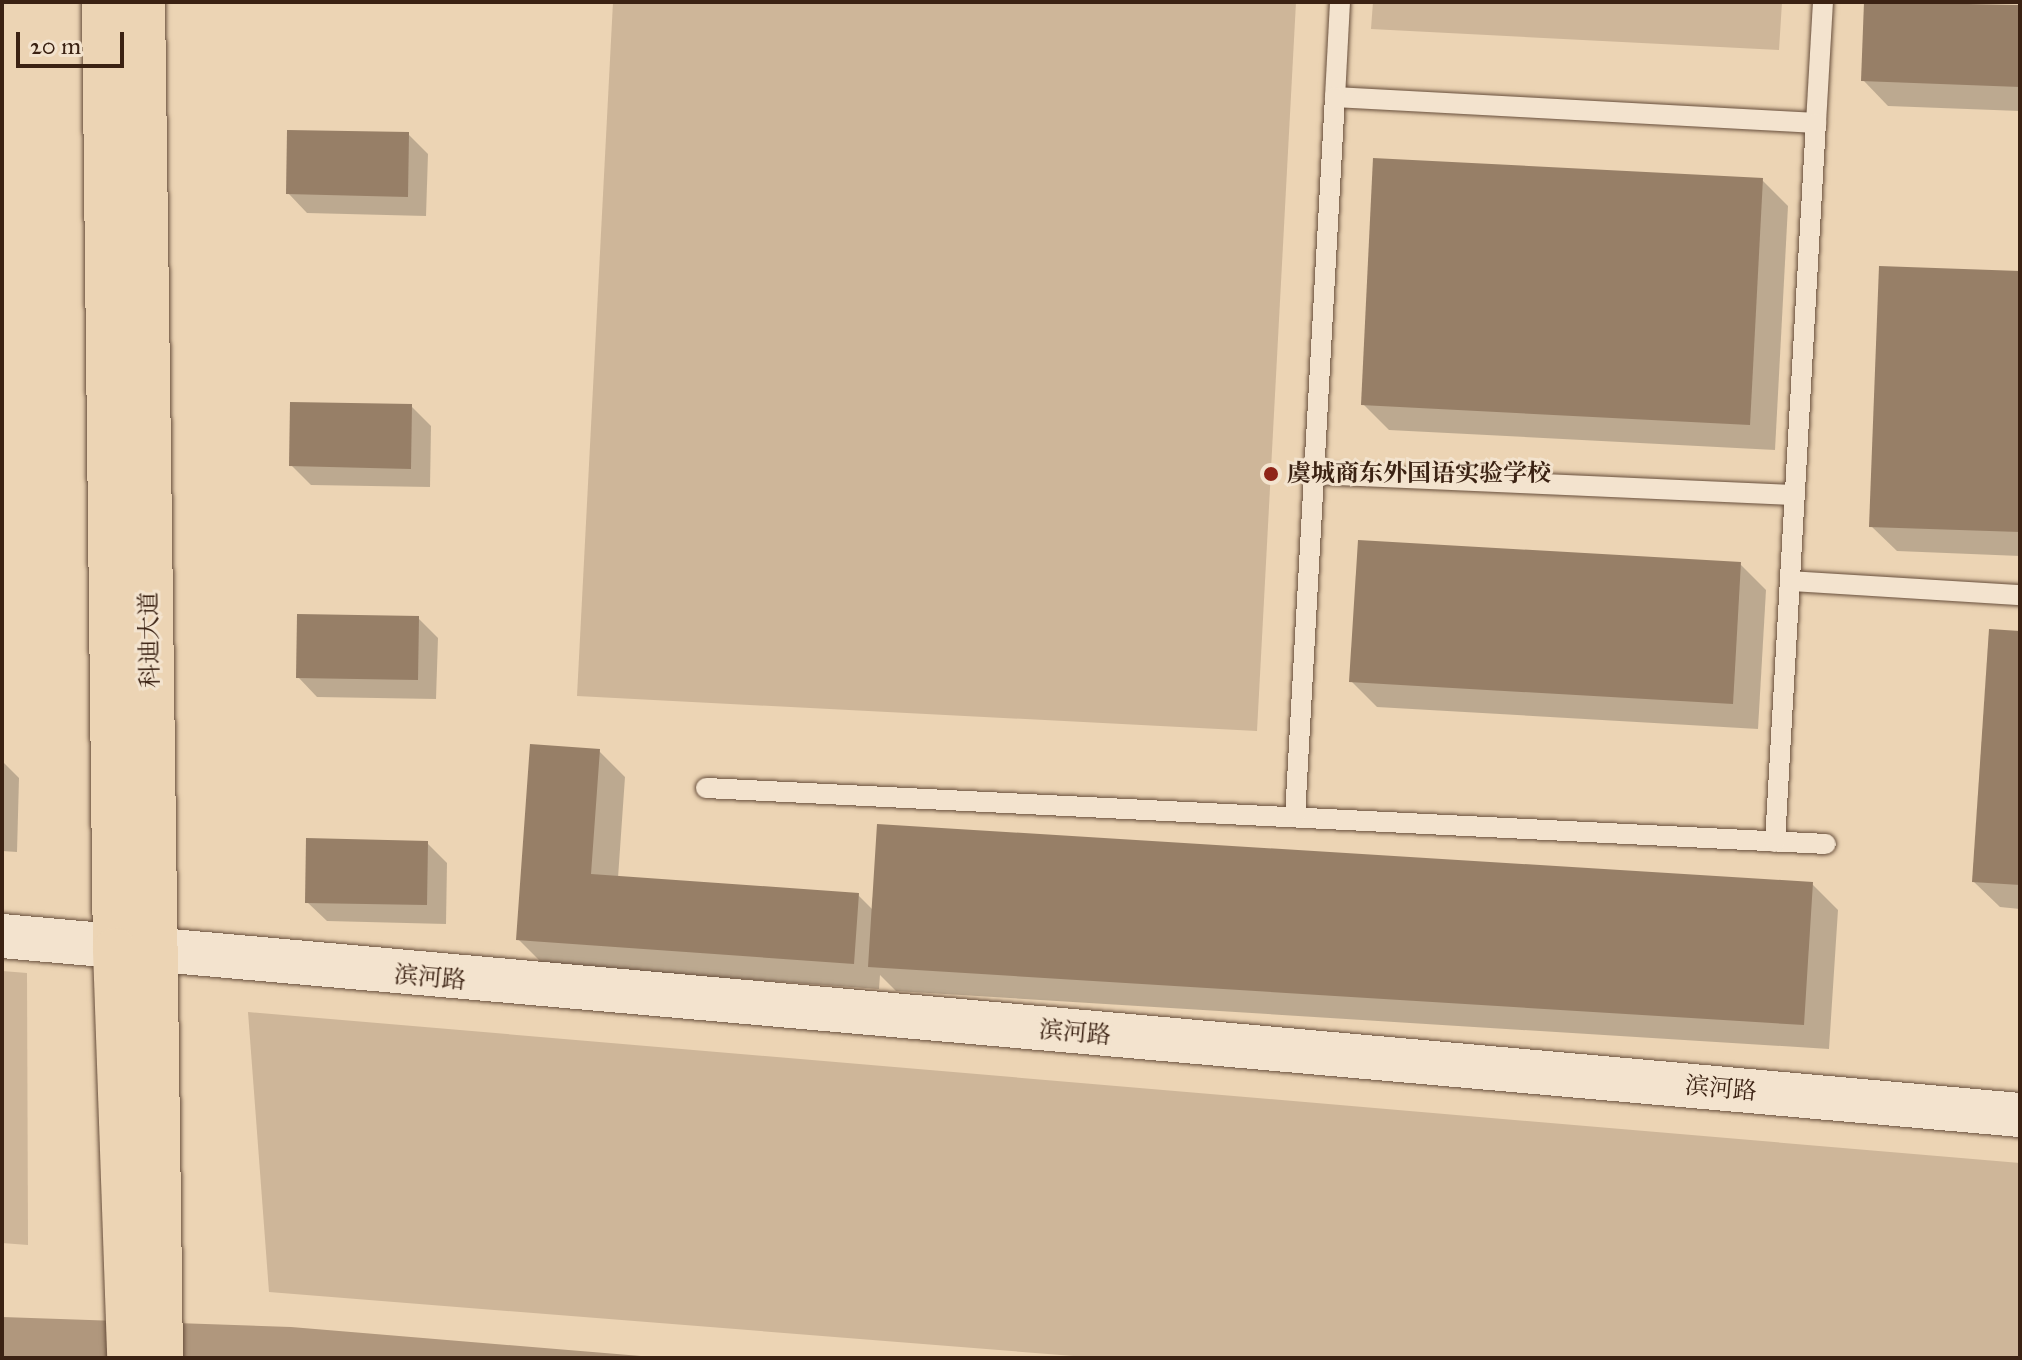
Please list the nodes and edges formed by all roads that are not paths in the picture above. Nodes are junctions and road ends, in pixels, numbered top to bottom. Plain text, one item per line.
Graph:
1 (104, 2) edge
2 (143, 2) edge
3 (1340, 2) edge
4 (1823, 2) edge
5 (1335, 97) junction
6 (1816, 123) junction
7 (1314, 474) junction
8 (1795, 495) junction
9 (1790, 581) junction
10 (2020, 595) edge
11 (706, 788) dead end
12 (1295, 817) junction
13 (1775, 842) junction
14 (1826, 844) dead end
15 (2, 936) edge
16 (133, 952) junction
17 (2020, 1115) edge
18 (144, 1276) junction
19 (129, 1358) edge
20 (161, 1358) edge

1 - 16 main road, 科迪大道
2 - 16 main road, 科迪大道
3 - 5 lane
4 - 6 lane
5 - 6 lane
5 - 7 lane
6 - 8 lane
7 - 8 lane
7 - 12 lane
8 - 9 lane
9 - 10 lane
9 - 13 lane
11 - 12 lane
12 - 13 lane
13 - 14 lane
15 - 16 street, 滨河路
16 - 17 street, 滨河路
16 - 18 main road, 科迪大道
18 - 19 main road
18 - 20 main road

